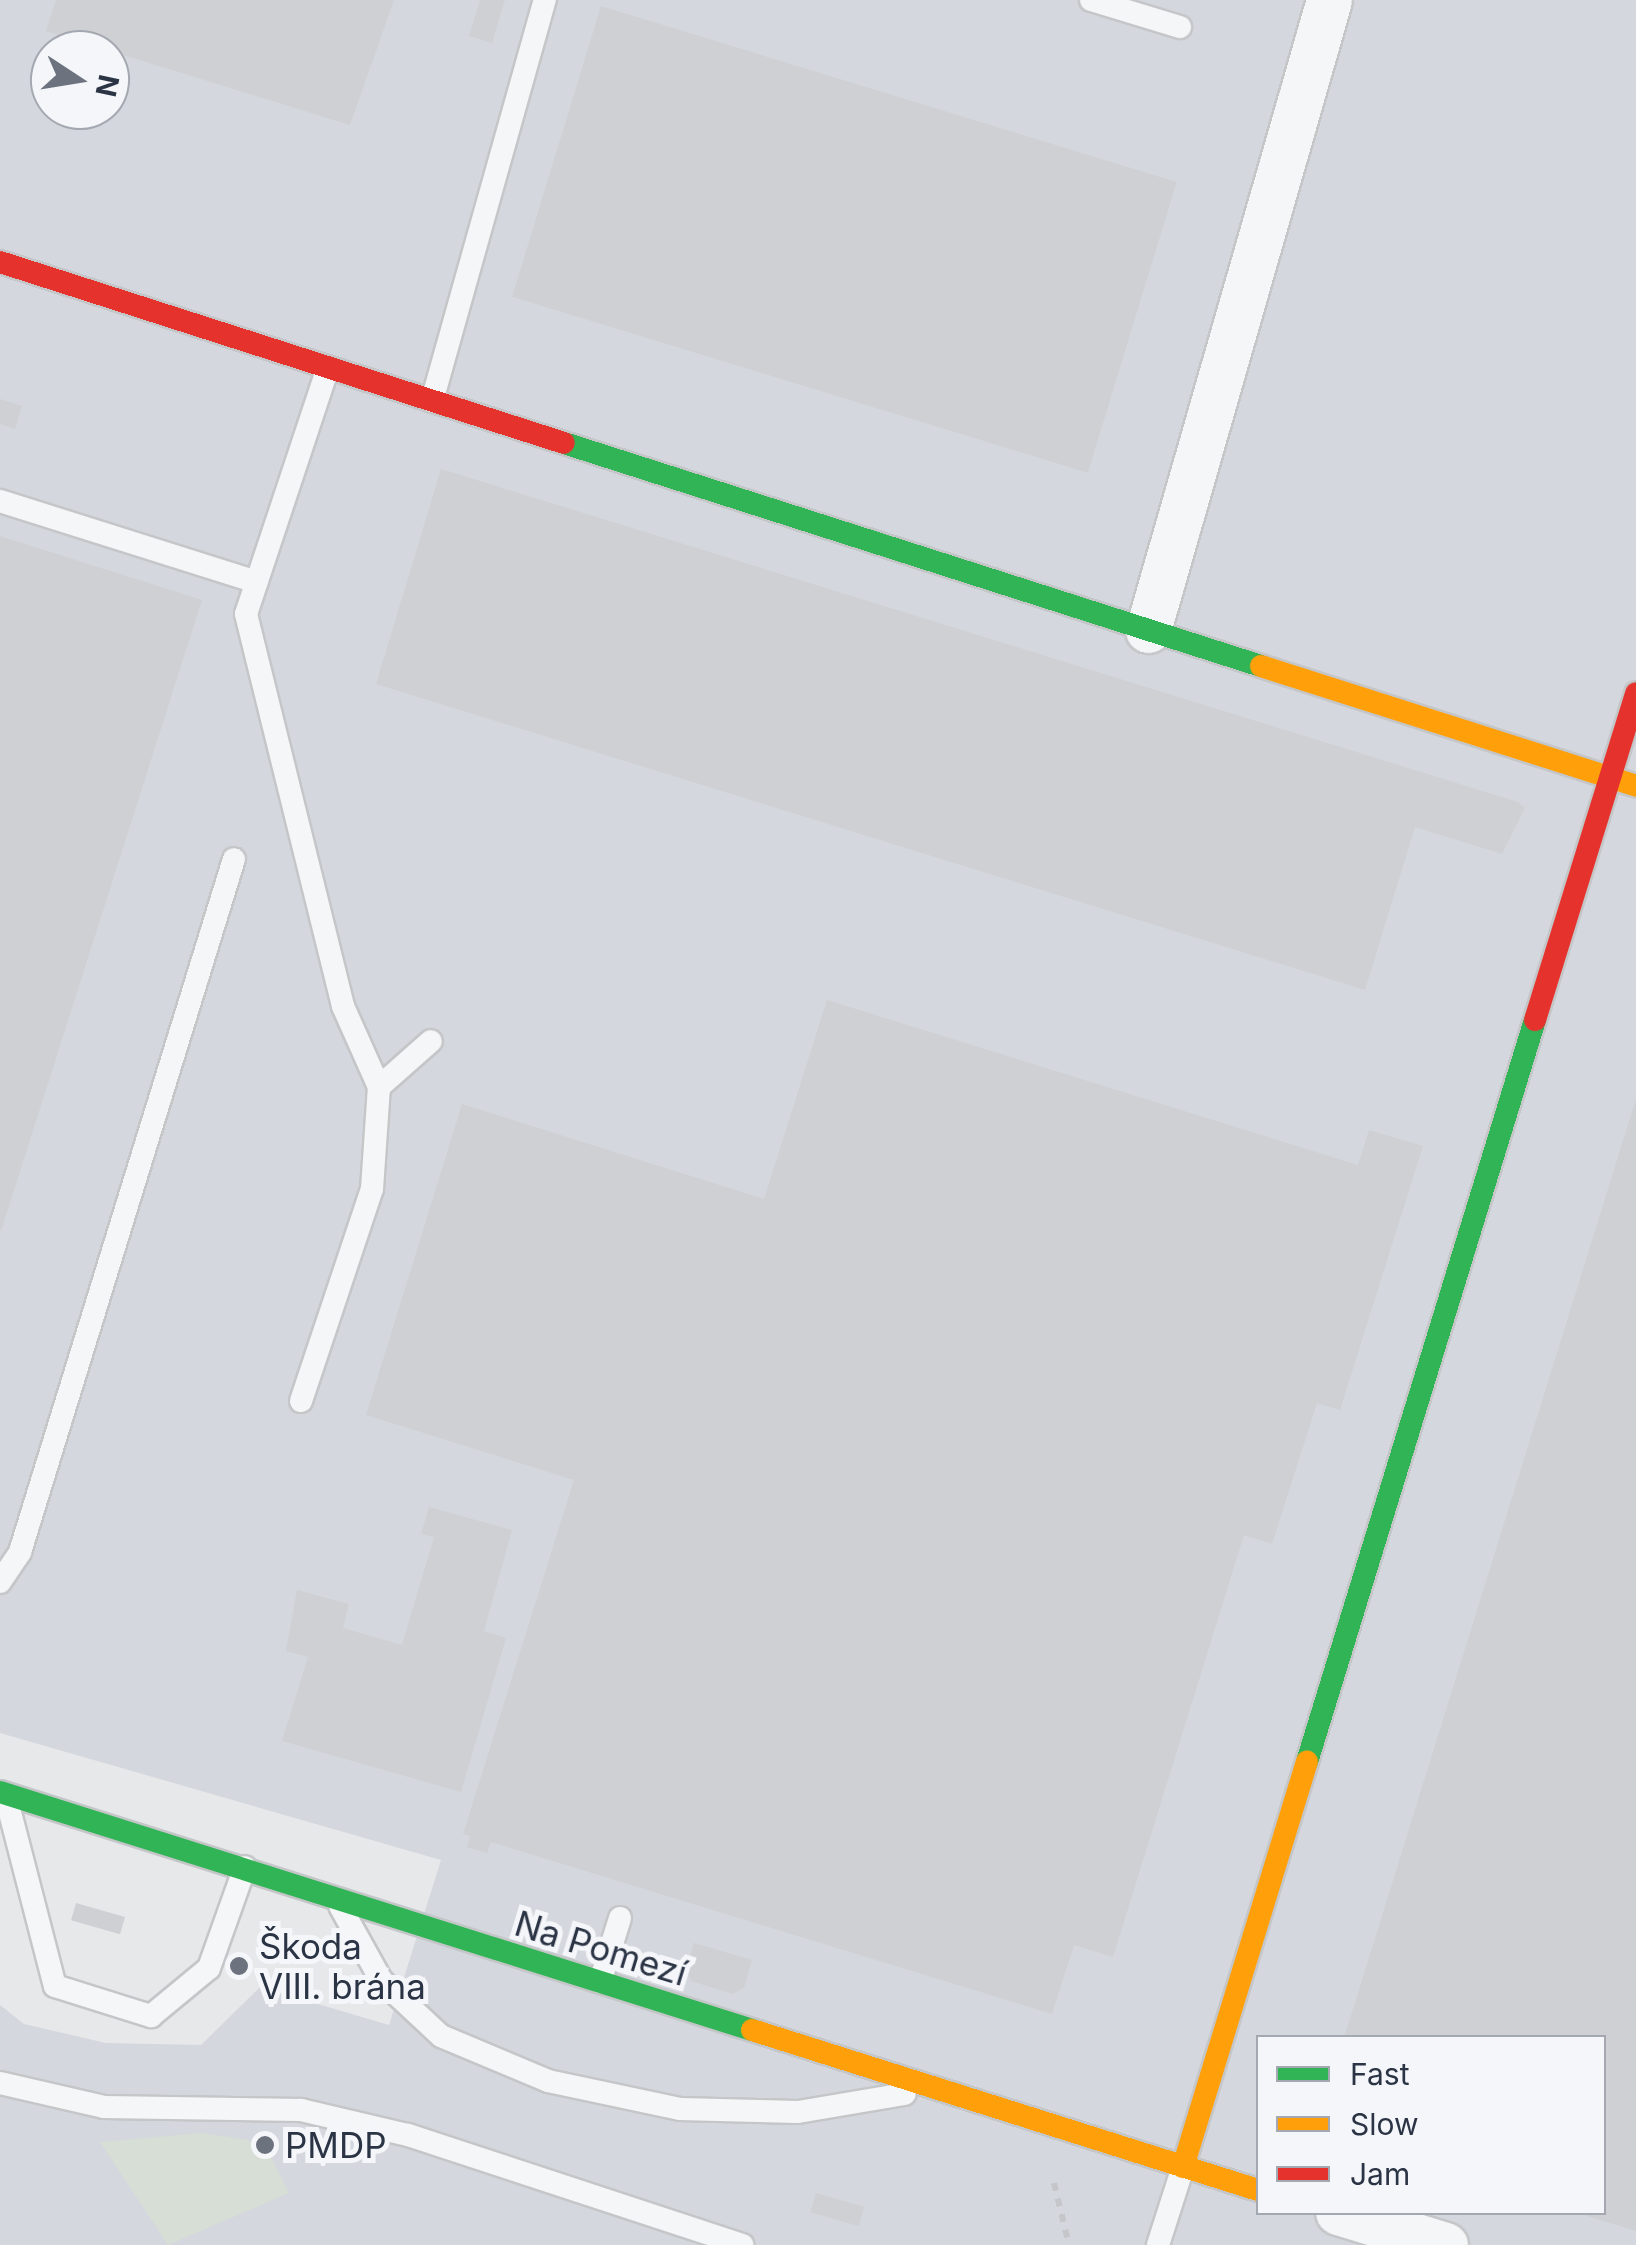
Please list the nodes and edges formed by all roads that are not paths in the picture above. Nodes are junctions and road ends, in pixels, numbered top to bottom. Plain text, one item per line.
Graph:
1 (545, 0) edge
2 (1091, 0) edge
3 (1329, 0) edge
4 (1180, 27) dead end
5 (0, 262) edge
6 (328, 368) junction
7 (432, 402) junction
8 (0, 501) edge
9 (258, 582) junction
10 (1148, 630) junction
11 (1636, 693) edge
12 (1610, 778) junction
13 (1636, 786) edge
14 (234, 858) dead end
15 (431, 1041) dead end
16 (379, 1087) junction
17 (301, 1401) dead end
18 (0, 1582) edge
19 (3, 1792) edge
20 (245, 1867) junction
21 (336, 1899) junction
22 (620, 1918) dead end
23 (599, 1984) junction
24 (0, 2084) edge
25 (934, 2089) junction
26 (1183, 2167) junction
27 (1256, 2189) edge
28 (1348, 2215) edge
29 (742, 2245) edge
30 (1158, 2245) edge
31 (1445, 2245) edge

1 - 7 lane
2 - 4 lane
3 - 10 street
5 - 6 street
6 - 7 street
6 - 9 lane
7 - 10 street
8 - 9 lane
9 - 16 lane
10 - 12 street
11 - 12 street
12 - 13 street
12 - 26 street
14 - 18 lane
15 - 16 lane
16 - 17 lane
19 - 20 street, Na Pomezí
19 - 20 lane
20 - 21 street, Na Pomezí
21 - 23 street, Na Pomezí
21 - 25 lane
22 - 23 lane
23 - 25 street, Na Pomezí
24 - 29 lane
25 - 26 street, Na Pomezí
26 - 27 street, Na Pomezí
26 - 30 lane
28 - 31 street

